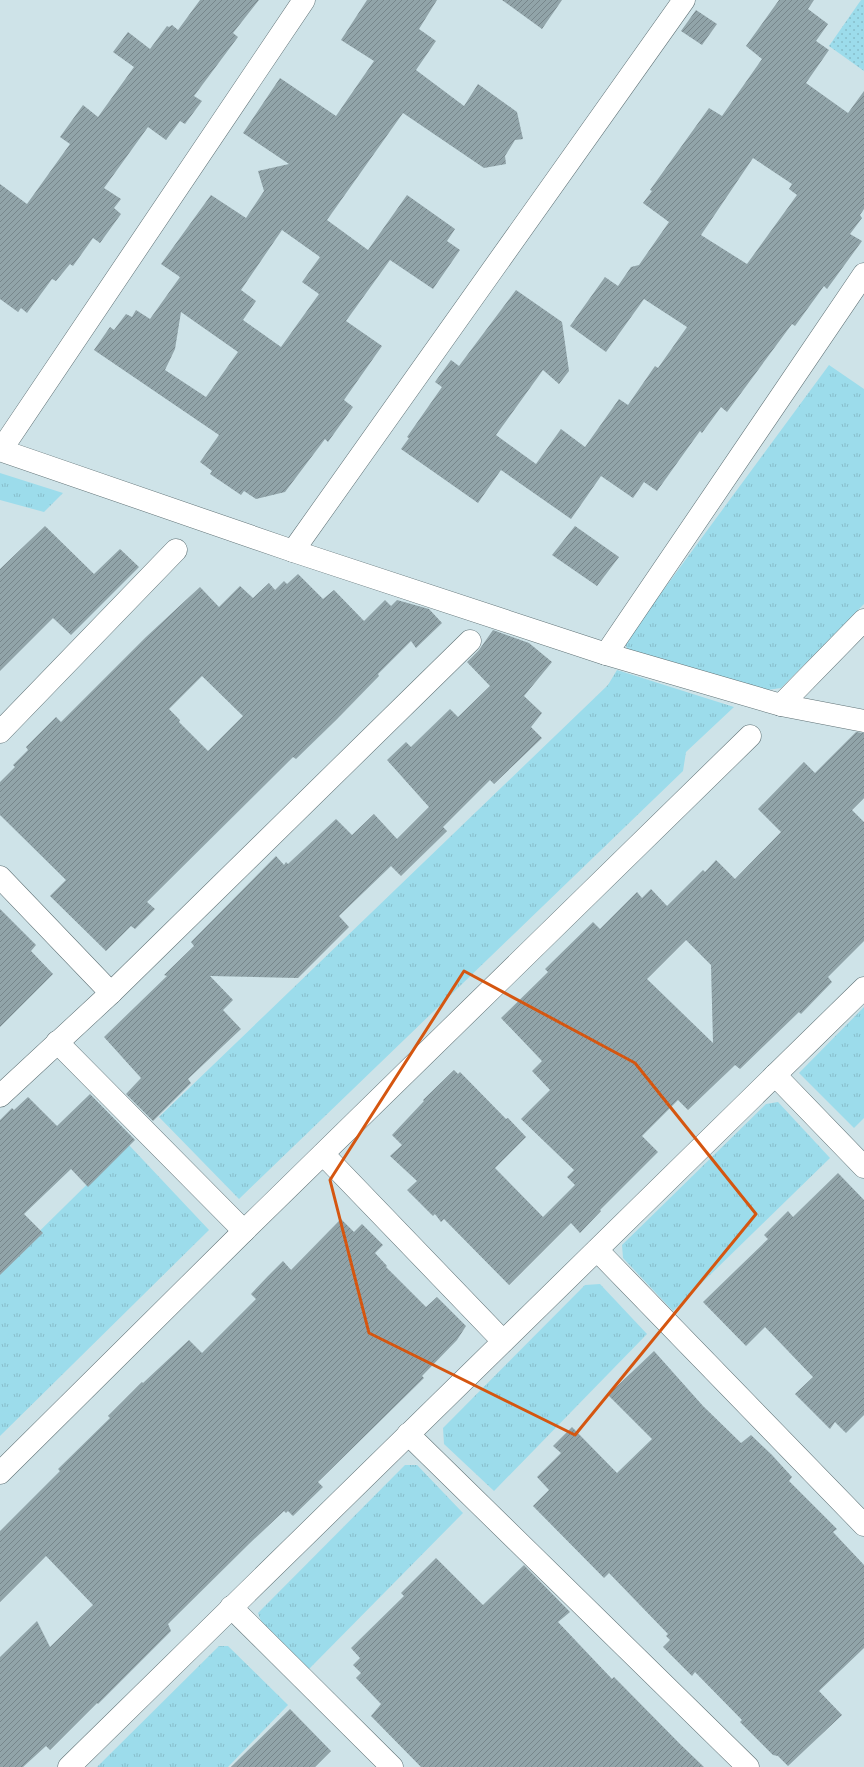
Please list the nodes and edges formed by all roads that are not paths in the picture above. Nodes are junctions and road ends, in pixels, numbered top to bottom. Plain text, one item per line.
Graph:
1 (304, 0) edge
2 (684, 0) edge
3 (864, 274) edge
4 (0, 450) edge
5 (176, 550) dead end
6 (293, 551) junction
7 (864, 620) edge
8 (470, 641) dead end
9 (606, 654) junction
10 (781, 705) junction
11 (864, 722) edge
12 (0, 732) edge
13 (750, 736) dead end
14 (0, 877) edge
15 (864, 988) edge
16 (111, 993) junction
17 (57, 1042) junction
18 (775, 1075) junction
19 (0, 1096) edge
20 (323, 1154) junction
21 (864, 1167) edge
22 (244, 1231) junction
23 (597, 1250) junction
24 (503, 1341) junction
25 (408, 1434) junction
26 (0, 1473) edge
27 (864, 1525) edge
28 (231, 1607) junction
29 (69, 1767) edge
30 (392, 1767) edge
31 (748, 1767) edge

1 - 4 street
2 - 6 street
3 - 9 street
4 - 6 street
5 - 12 street
6 - 9 street
7 - 10 street
8 - 16 street
9 - 10 street
10 - 11 street
13 - 20 street
14 - 16 street
15 - 18 street
16 - 17 street
17 - 19 street
17 - 22 street
18 - 21 street
18 - 23 street
20 - 22 street
20 - 24 street
22 - 26 street
23 - 24 street
23 - 27 street
24 - 25 street
25 - 28 street
25 - 31 street
28 - 29 street
28 - 30 street

